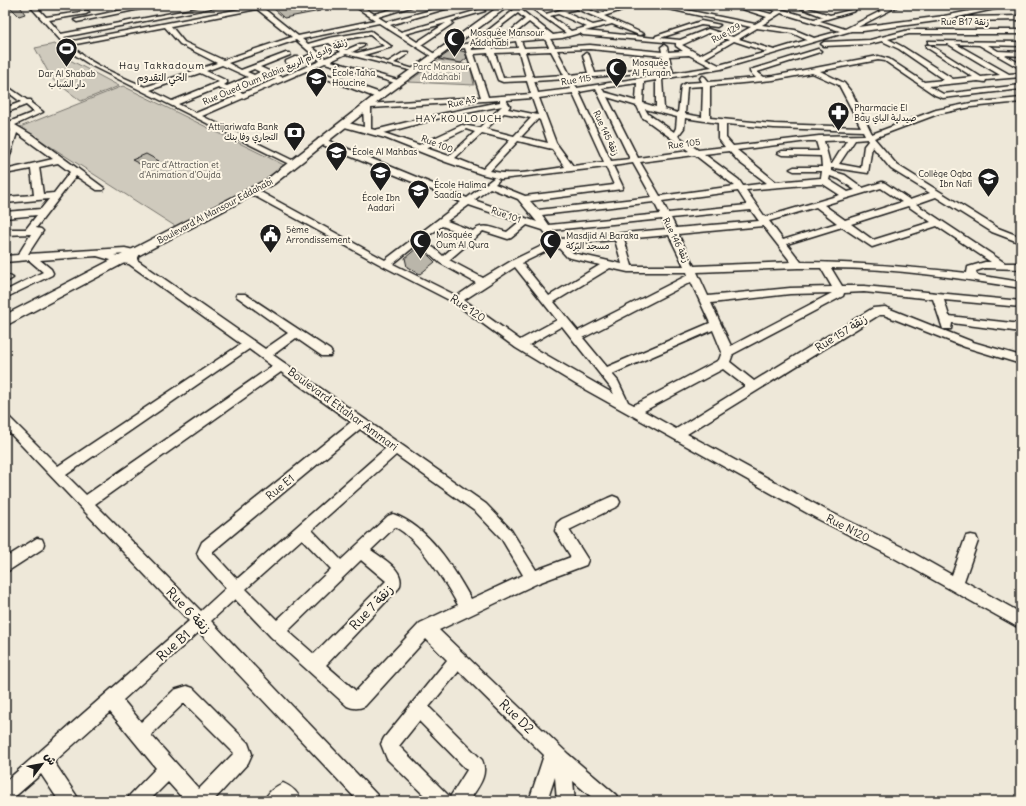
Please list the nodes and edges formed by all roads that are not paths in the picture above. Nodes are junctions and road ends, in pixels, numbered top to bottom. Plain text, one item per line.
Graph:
1 (32, 5) edge
2 (156, 5) edge
3 (220, 5) edge
4 (270, 5) edge
5 (356, 5) edge
6 (414, 5) edge
7 (506, 5) edge
8 (512, 5) edge
9 (530, 5) edge
10 (554, 5) edge
11 (584, 5) edge
12 (634, 5) edge
13 (654, 5) edge
14 (733, 5) edge
15 (761, 5) edge
16 (839, 5) edge
17 (871, 5) edge
18 (895, 5) edge
19 (969, 5) edge
20 (1010, 5) edge
21 (454, 6) edge
22 (806, 6) edge
23 (248, 7) edge
24 (258, 7) junction
25 (578, 7) junction
26 (190, 8) edge
27 (518, 10) junction
28 (566, 10) junction
29 (716, 10) dead end
30 (853, 10) junction
31 (984, 10) junction
32 (123, 11) edge
33 (782, 11) junction
34 (886, 11) junction
35 (558, 12) junction
36 (860, 12) dead end
37 (72, 14) junction
38 (841, 14) junction
39 (867, 14) dead end
40 (466, 15) junction
41 (491, 15) junction
42 (374, 16) junction
43 (545, 16) junction
44 (598, 16) junction
45 (709, 16) junction
46 (744, 16) dead end
47 (831, 17) junction
48 (874, 17) junction
49 (455, 18) junction
50 (768, 18) junction
51 (944, 18) junction
52 (1011, 18) junction
53 (1021, 18) edge
54 (44, 19) junction
55 (194, 19) junction
56 (403, 19) junction
57 (529, 19) junction
58 (77, 20) junction
59 (857, 20) junction
60 (782, 21) dead end
61 (815, 21) junction
62 (383, 22) junction
63 (612, 22) junction
64 (167, 24) junction
65 (894, 24) junction
66 (599, 25) junction
67 (81, 26) junction
68 (721, 26) dead end
69 (756, 26) junction
70 (1021, 26) edge
71 (592, 27) junction
72 (341, 28) junction
73 (419, 28) junction
74 (734, 29) dead end
75 (863, 29) junction
76 (847, 30) junction
77 (86, 31) junction
78 (132, 31) junction
79 (793, 31) junction
80 (747, 32) junction
81 (909, 32) junction
82 (1021, 32) edge
83 (573, 33) junction
84 (400, 34) junction
85 (586, 34) junction
86 (834, 34) junction
87 (60, 36) junction
88 (350, 36) junction
89 (624, 36) junction
90 (297, 37) junction
91 (550, 37) junction
92 (651, 39) junction
93 (734, 39) junction
94 (883, 39) junction
95 (329, 40) junction
96 (518, 40) junction
97 (663, 40) junction
98 (812, 40) junction
99 (502, 41) junction
100 (488, 42) junction
101 (681, 42) junction
102 (930, 42) junction
103 (950, 43) junction
104 (980, 43) junction
105 (68, 44) junction
106 (824, 44) junction
107 (855, 44) junction
108 (1021, 44) edge
109 (362, 45) junction
110 (417, 45) junction
111 (269, 46) junction
112 (307, 46) junction
113 (590, 47) junction
114 (470, 48) junction
115 (552, 48) junction
116 (443, 49) junction
117 (522, 50) junction
118 (614, 50) junction
119 (492, 51) junction
120 (818, 51) junction
121 (345, 52) junction
122 (371, 52) junction
123 (627, 52) junction
124 (774, 52) junction
125 (406, 53) dead end
126 (690, 53) junction
127 (908, 53) junction
128 (997, 53) junction
129 (288, 54) junction
130 (317, 54) junction
131 (665, 54) junction
132 (1021, 54) edge
133 (586, 55) dead end
134 (356, 56) junction
135 (434, 56) junction
136 (631, 58) dead end
137 (700, 58) junction
138 (878, 58) junction
139 (324, 61) junction
140 (222, 63) junction
141 (954, 63) junction
142 (1018, 63) edge
143 (390, 64) junction
144 (635, 64) dead end
145 (926, 64) junction
146 (620, 65) junction
147 (897, 66) junction
148 (254, 67) junction
149 (1021, 67) edge
150 (719, 68) junction
151 (963, 68) junction
152 (306, 69) junction
153 (200, 70) junction
154 (415, 71) junction
155 (639, 71) junction
156 (935, 71) junction
157 (241, 72) junction
158 (266, 72) junction
159 (699, 72) junction
160 (810, 72) junction
161 (1021, 74) edge
162 (592, 75) junction
163 (670, 76) junction
164 (1007, 76) junction
165 (254, 77) junction
166 (567, 77) junction
167 (530, 78) junction
168 (659, 78) junction
169 (282, 79) junction
170 (762, 79) junction
171 (981, 79) junction
172 (643, 80) junction
173 (399, 82) junction
174 (952, 82) junction
175 (707, 84) junction
176 (924, 84) junction
177 (226, 86) junction
178 (598, 86) junction
179 (5, 87) edge
180 (1021, 87) edge
181 (144, 90) junction
182 (574, 90) junction
183 (998, 90) junction
184 (603, 94) junction
185 (243, 96) junction
186 (535, 96) junction
187 (378, 97) junction
188 (485, 99) junction
189 (1021, 100) edge
190 (28, 102) junction
191 (171, 104) junction
192 (399, 104) junction
193 (503, 104) junction
194 (639, 104) junction
195 (367, 106) junction
196 (660, 110) junction
197 (5, 111) edge
198 (196, 116) junction
199 (681, 116) junction
200 (536, 117) junction
201 (544, 119) junction
202 (706, 119) junction
203 (722, 121) junction
204 (344, 124) junction
205 (9, 127) edge
206 (367, 130) junction
207 (479, 131) junction
208 (376, 133) junction
209 (673, 136) junction
210 (869, 136) junction
211 (853, 137) junction
212 (819, 138) junction
213 (515, 139) junction
214 (321, 141) junction
215 (418, 148) junction
216 (554, 148) junction
217 (730, 148) junction
218 (696, 153) junction
219 (782, 153) dead end
220 (824, 154) junction
221 (5, 158) edge
222 (59, 160) junction
223 (449, 160) junction
224 (635, 160) junction
225 (609, 163) junction
226 (293, 164) junction
227 (35, 165) junction
228 (570, 168) junction
229 (794, 169) dead end
230 (828, 171) junction
231 (5, 172) edge
232 (75, 172) junction
233 (484, 172) junction
234 (501, 176) junction
235 (489, 185) junction
236 (774, 185) junction
237 (100, 188) dead end
238 (740, 188) junction
239 (862, 191) junction
240 (254, 192) junction
241 (937, 194) junction
242 (846, 195) junction
243 (55, 196) junction
244 (39, 197) junction
245 (524, 199) junction
246 (5, 200) edge
247 (656, 200) junction
248 (467, 201) junction
249 (910, 203) junction
250 (817, 204) junction
251 (753, 207) junction
252 (42, 212) junction
253 (536, 213) junction
254 (5, 215) edge
255 (664, 216) junction
256 (440, 222) junction
257 (525, 222) junction
258 (764, 222) junction
259 (939, 222) junction
260 (843, 224) junction
261 (546, 228) junction
262 (29, 231) junction
263 (5, 232) edge
264 (672, 232) junction
265 (473, 234) junction
266 (619, 238) junction
267 (1021, 240) edge
268 (414, 242) junction
269 (557, 242) junction
270 (782, 243) junction
271 (98, 253) junction
272 (31, 257) junction
273 (21, 258) junction
274 (129, 258) junction
275 (5, 259) edge
276 (443, 261) junction
277 (516, 262) junction
278 (386, 264) junction
279 (608, 265) junction
280 (798, 265) junction
281 (824, 265) junction
282 (1004, 266) junction
283 (1021, 266) edge
284 (628, 269) junction
285 (692, 273) junction
286 (972, 277) junction
287 (484, 283) junction
288 (1018, 284) edge
289 (839, 289) junction
290 (5, 295) edge
291 (241, 296) dead end
292 (1021, 296) edge
293 (938, 297) junction
294 (457, 300) junction
295 (705, 300) junction
296 (548, 301) junction
297 (1021, 304) edge
298 (945, 319) junction
299 (5, 321) edge
300 (563, 321) junction
301 (715, 325) junction
302 (1021, 328) edge
303 (296, 333) junction
304 (576, 337) junction
305 (950, 337) junction
306 (250, 343) junction
307 (520, 345) junction
308 (326, 353) dead end
309 (266, 354) junction
310 (726, 358) junction
311 (1021, 360) edge
312 (282, 366) junction
313 (605, 372) junction
314 (754, 387) junction
315 (623, 405) junction
316 (634, 411) junction
317 (5, 420) edge
318 (360, 422) junction
319 (676, 435) junction
320 (396, 447) junction
321 (57, 474) junction
322 (613, 502) dead end
323 (86, 503) junction
324 (302, 530) junction
325 (971, 540) dead end
326 (36, 544) dead end
327 (360, 550) junction
328 (5, 566) edge
329 (340, 568) junction
330 (534, 578) junction
331 (956, 584) junction
332 (236, 589) junction
333 (468, 608) junction
334 (200, 621) junction
335 (1021, 621) edge
336 (426, 628) junction
337 (276, 631) junction
338 (458, 660) junction
339 (314, 666) junction
340 (111, 700) junction
341 (418, 708) junction
342 (139, 735) junction
343 (558, 756) junction
344 (43, 761) junction
345 (168, 769) junction
346 (5, 794) edge
347 (70, 801) edge
348 (136, 801) edge
349 (199, 801) edge
350 (273, 801) edge
351 (292, 801) edge
352 (371, 801) edge
353 (443, 801) edge
354 (458, 801) edge
355 (538, 801) edge
356 (566, 801) edge
357 (610, 801) edge

1 - 54 street
2 - 32 street
3 - 26 street
4 - 24 street
5 - 42 street
6 - 42 street
7 - 41 main road, Boulevard Al Mansour Eddahabi
8 - 27 street
9 - 43 street
10 - 28 street
11 - 25 street
12 - 44 street
13 - 45 street
14 - 50 street
15 - 33 street
16 - 30 street
17 - 34 street
18 - 34 street
19 - 31 street
20 - 31 street, Rue 115
21 - 40 street
21 - 56 street
22 - 33 street, Rue 129
22 - 47 street
23 - 24 street
23 - 55 street
24 - 90 street
25 - 28 street
25 - 44 street
26 - 32 street
26 - 55 street
27 - 57 street
27 - 114 street
28 - 35 street
29 - 45 street
30 - 36 street
30 - 38 street
31 - 51 street, Rue 115
32 - 37 street
32 - 58 street
32 - 67 street
32 - 77 street
32 - 78 street
33 - 50 street, Rue 129
33 - 61 street
34 - 48 street
35 - 43 street
35 - 71 street
37 - 54 street
37 - 58 street
38 - 47 street
38 - 59 street
39 - 48 street
40 - 41 street
40 - 49 street
41 - 116 main road, Boulevard Al Mansour Eddahabi
42 - 62 street
43 - 83 street
44 - 63 street
45 - 69 street
46 - 50 street
47 - 61 street
48 - 59 street
49 - 73 street
49 - 110 street
50 - 60 street
50 - 69 street, Rue 129
51 - 52 street
51 - 65 street, Rue 115
52 - 53 street
52 - 70 street
54 - 87 street
55 - 64 street
56 - 62 street
56 - 73 street
57 - 91 street
57 - 99 street
58 - 67 street
59 - 76 street
61 - 76 street
62 - 72 street
62 - 84 street
63 - 66 street
63 - 92 street
64 - 78 street
64 - 140 street
65 - 75 street, Rue 115
65 - 81 street
66 - 71 street
66 - 89 street
67 - 77 street
68 - 92 street
69 - 79 street
69 - 80 street, Rue 129
71 - 83 street
72 - 88 street
72 - 90 street
73 - 84 street
74 - 80 street
75 - 76 street, Rue 115
75 - 94 street
76 - 86 street, Rue 115
77 - 87 street
78 - 105 street
79 - 86 street
79 - 98 street
80 - 93 street, Rue 129
81 - 82 street, Rue B17 زنقة
81 - 94 street
81 - 102 street
83 - 85 street
83 - 91 street
84 - 110 street
85 - 89 street
85 - 113 street
86 - 98 street, Rue 115
86 - 106 street
86 - 107 street
87 - 105 street
88 - 95 street
88 - 109 street
88 - 122 street
89 - 92 street
90 - 111 street
90 - 112 street
91 - 96 street
91 - 115 street, Rue 145 زنقة
92 - 97 street
93 - 101 street
93 - 124 street
93 - 137 street, Rue 129
94 - 107 street
94 - 127 street
95 - 112 street
95 - 121 street
96 - 99 street
96 - 117 street
97 - 101 street
97 - 131 street
98 - 124 street, Rue 115
99 - 100 street
100 - 114 street
100 - 119 street
101 - 126 street
102 - 103 street
102 - 141 street
103 - 104 street
103 - 164 street
104 - 108 street
104 - 128 street
105 - 181 street
106 - 107 street
106 - 120 street
109 - 121 street, Rue Oued Oum Rabia زنقة وادي أم الربيع
109 - 122 street
110 - 135 street
111 - 129 street
111 - 140 street
112 - 130 street
113 - 115 street
113 - 118 street
114 - 116 street
114 - 119 street
114 - 188 street
115 - 117 street
115 - 166 street, Rue 145 زنقة
116 - 135 main road, Boulevard Al Mansour Eddahabi
117 - 119 street
117 - 167 street
118 - 123 street
118 - 146 street
119 - 167 street
120 - 160 street
120 - 170 street
121 - 134 street
121 - 139 street, Rue Oued Oum Rabia زنقة وادي أم الربيع
122 - 134 street
123 - 131 street
123 - 136 street
124 - 150 street, Rue 115
125 - 143 street
126 - 131 street
126 - 137 street
127 - 138 street
127 - 145 street
128 - 132 street
128 - 142 street
129 - 130 street
129 - 148 street
130 - 139 street
131 - 163 street
133 - 162 street
134 - 143 street
135 - 154 main road, Boulevard Al Mansour Eddahabi
137 - 150 street
138 - 147 street
138 - 160 street
139 - 152 street, Rue Oued Oum Rabia زنقة وادي أم الربيع
139 - 173 street
140 - 153 street
140 - 157 street
141 - 145 street
141 - 151 street
142 - 149 street
143 - 154 street
144 - 155 street
145 - 147 street
145 - 156 street
146 - 155 street
146 - 162 street
147 - 176 street
148 - 157 street
148 - 158 street
150 - 159 street, Rue 115
151 - 156 street
151 - 171 street
152 - 169 street, Rue Oued Oum Rabia زنقة وادي أم الربيع
152 - 187 street, Rue 115
153 - 177 street
153 - 181 street
154 - 173 main road, Boulevard Al Mansour Eddahabi
155 - 172 street
156 - 174 street
157 - 165 street
158 - 165 street
158 - 169 street
159 - 163 street, Rue 115
159 - 175 street
160 - 170 street
160 - 210 street
161 - 164 street
162 - 166 street
163 - 168 street, Rue 115
164 - 171 street
165 - 177 street
166 - 167 street
166 - 182 street, Rue 145 زنقة
167 - 186 street
168 - 172 street, Rue 115
168 - 196 street
169 - 185 street, Rue Oued Oum Rabia زنقة وادي أم الربيع
170 - 175 street
171 - 174 street
171 - 183 street
172 - 178 street, Rue 115
172 - 194 street
173 - 187 main road, Boulevard Al Mansour Eddahabi
174 - 176 street
175 - 199 street
175 - 202 street
176 - 183 street
177 - 185 street
177 - 191 street
178 - 182 street, Rue 115
178 - 184 street, Rue 146 زنقة
179 - 190 street
180 - 183 street
181 - 191 street
182 - 186 street, Rue 115
182 - 225 street, Rue 145 زنقة
184 - 194 street
184 - 224 street, Rue 146 زنقة
185 - 198 street, Rue Oued Oum Rabia زنقة وادي أم الربيع
186 - 193 street, Rue 115
186 - 201 street
187 - 192 street, Rue 115
187 - 195 main road, Boulevard Al Mansour Eddahabi
188 - 192 street, Rue 115
188 - 193 street, Rue 115
189 - 210 street
190 - 197 street
190 - 205 street
191 - 198 street
192 - 195 street, Rue 115
193 - 200 street
193 - 207 street
193 - 208 street, Rue A3
194 - 196 street
194 - 209 street
195 - 204 main road, Boulevard Al Mansour Eddahabi
195 - 206 street
196 - 199 street
198 - 226 street
199 - 202 street
199 - 209 street
200 - 201 street
200 - 213 street
201 - 216 street
202 - 203 street
203 - 210 street
203 - 217 street
204 - 206 street, Rue 100
204 - 214 main road, Boulevard Al Mansour Eddahabi
205 - 221 street
205 - 222 street
206 - 208 street, Rue 100
207 - 213 street
207 - 215 street
207 - 223 street
208 - 215 street, Rue 100
209 - 218 street
210 - 211 street, Rue 105
210 - 230 street
210 - 241 street
211 - 212 street, Rue 105
211 - 230 street
212 - 217 street, Rue 105
212 - 220 street
213 - 216 street
213 - 233 street
214 - 226 main road, Boulevard Al Mansour Eddahabi
214 - 248 street, Rue 101
215 - 223 street, Rue 100
216 - 228 street
217 - 218 street, Rue 105
217 - 236 street
218 - 224 street, Rue 105
218 - 238 street
219 - 220 street
220 - 230 street
222 - 227 street
222 - 232 street
223 - 233 street, Rue 100
224 - 225 street, Rue 105
224 - 247 street, Rue 146 زنقة
225 - 228 street, Rue 105
225 - 245 street, Rue 145 زنقة
226 - 240 main road, Boulevard Al Mansour Eddahabi
227 - 231 street
227 - 244 street
228 - 234 street, Rue 105
229 - 230 street
230 - 236 street
230 - 239 street
230 - 242 street
232 - 237 street
232 - 243 street
233 - 234 street, Rue 100
234 - 235 street
235 - 245 street
235 - 248 street
236 - 238 street
238 - 247 street
238 - 251 street
239 - 242 street
239 - 249 street
240 - 274 main road, Boulevard Al Mansour Eddahabi
240 - 278 street, Rue 120
241 - 249 street
241 - 267 street
242 - 250 street
243 - 244 street
243 - 252 street
244 - 246 street
245 - 253 street
247 - 253 street
247 - 255 street, Rue 146 زنقة
248 - 256 street
248 - 257 street, Rue 101
249 - 259 street
249 - 260 street
250 - 258 street
250 - 260 street
251 - 255 street
251 - 258 street
252 - 254 street
252 - 262 street
253 - 261 street
255 - 261 street
255 - 264 street, Rue 146 زنقة
256 - 265 street
256 - 268 street
257 - 261 street, Rue 101
257 - 265 street
258 - 264 street
258 - 270 street
259 - 260 street
259 - 282 street
260 - 270 street
261 - 269 street
262 - 263 street
262 - 273 street
264 - 266 street
264 - 285 street, Rue 146 زنقة
265 - 276 street
266 - 269 street
266 - 284 street
268 - 276 street
268 - 278 street
269 - 277 street
269 - 279 street
270 - 280 street
271 - 272 street
271 - 274 street
271 - 274 street
272 - 273 street
272 - 290 street
273 - 275 street
274 - 299 main road, Boulevard Al Mansour Eddahabi
274 - 306 street, Boulevard Ettahar Ammari
276 - 287 street
277 - 287 street
277 - 296 street
278 - 294 street, Rue 120
279 - 284 street
279 - 296 street
280 - 281 street
280 - 285 street
281 - 286 street
281 - 289 street
282 - 283 street
282 - 286 street
284 - 285 street
285 - 295 street, Rue 146 زنقة
285 - 304 street
286 - 288 street
287 - 294 street
288 - 292 street
289 - 293 street
289 - 295 street
289 - 310 street
291 - 303 street
293 - 297 street
293 - 298 street
294 - 307 street, Rue 120
295 - 301 street, Rue 146 زنقة
296 - 300 street
298 - 302 street
298 - 305 street
300 - 304 street
300 - 307 street
301 - 310 street, Rue 146 زنقة
301 - 313 street
303 - 308 street
303 - 309 street
304 - 313 street
305 - 311 street, Rue 157 زنقة
305 - 314 street, Rue 157 زنقة
306 - 309 street, Boulevard Ettahar Ammari
306 - 321 street
307 - 315 street, Rue 120
309 - 312 street, Boulevard Ettahar Ammari
310 - 314 street, Rue 146 زنقة
310 - 316 street
312 - 318 street, Boulevard Ettahar Ammari
312 - 323 street
313 - 315 street
314 - 319 street, Rue 157 زنقة
315 - 316 street, Rue 120
316 - 319 street, Rue 120
317 - 321 street, Rue 6 زنقة
318 - 320 street, Boulevard Ettahar Ammari
318 - 332 street, Rue E1
319 - 331 street, Rue N120
320 - 324 street, Rue B1
320 - 330 street, Boulevard Ettahar Ammari
321 - 323 street, Rue 6 زنقة
322 - 330 street
323 - 334 street, Rue 6 زنقة
324 - 329 street
324 - 332 street, Rue B1
325 - 331 street
326 - 328 street
327 - 329 street
327 - 333 street
327 - 339 street, Rue 7 زنقة
329 - 337 street
330 - 333 street
331 - 335 street, Rue N120
332 - 334 street, Rue B1
332 - 337 street
333 - 336 street
334 - 340 street, Rue B1
334 - 352 street, Rue 6 زنقة
336 - 338 street, Rue D2
336 - 339 street
337 - 339 street
338 - 341 street
338 - 343 street, Rue D2
340 - 342 street
340 - 344 street, Rue B1
341 - 353 street
341 - 354 street
342 - 345 street
342 - 349 street
343 - 355 street
343 - 356 street
343 - 357 street, Rue D2
344 - 346 street, Rue B1
344 - 347 street
345 - 348 street
345 - 349 street
350 - 351 street

